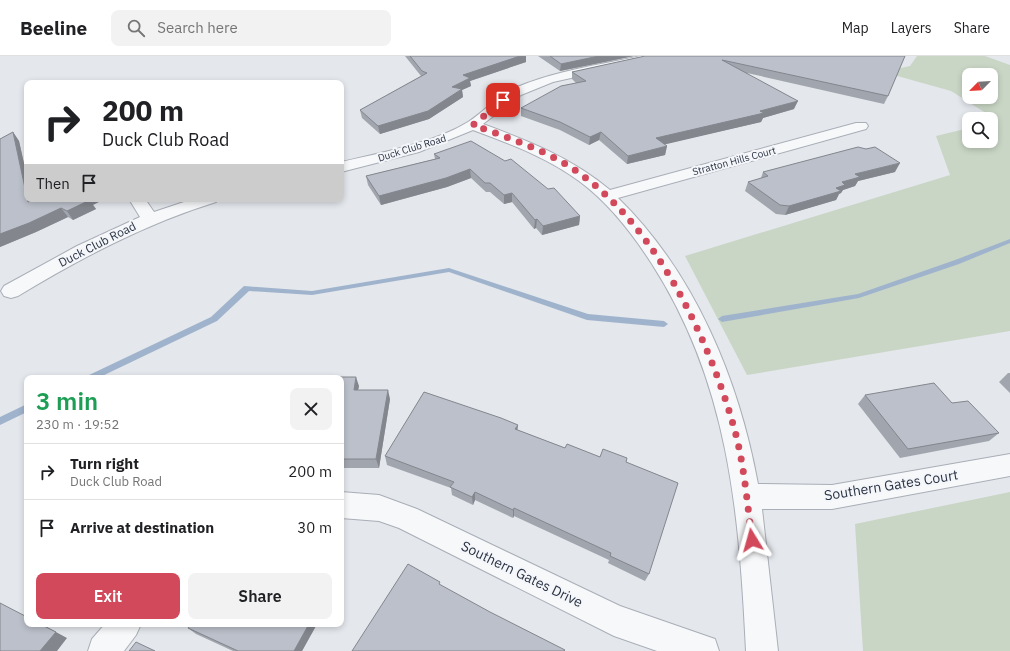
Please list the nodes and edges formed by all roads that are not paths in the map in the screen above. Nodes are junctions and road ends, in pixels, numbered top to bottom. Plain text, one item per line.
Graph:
1 (658, 56) edge
2 (473, 125) junction
3 (861, 126) dead end
4 (344, 167) edge
5 (607, 196) junction
6 (139, 202) edge
7 (200, 202) edge
8 (149, 218) junction
9 (11, 291) dead end
10 (1010, 465) edge
11 (746, 496) junction
12 (344, 505) edge
13 (123, 627) edge
14 (104, 651) edge
15 (703, 651) edge
16 (762, 651) edge

1 - 2 street, Duck Club Road
2 - 4 street, Duck Club Road
2 - 5 street
3 - 5 street, Stratton Hills Court
5 - 11 street
6 - 8 street
7 - 8 street, Duck Club Road
8 - 9 street, Duck Club Road
10 - 11 street, Southern Gates Court
11 - 16 street
12 - 15 street, Southern Gates Drive
13 - 14 street

